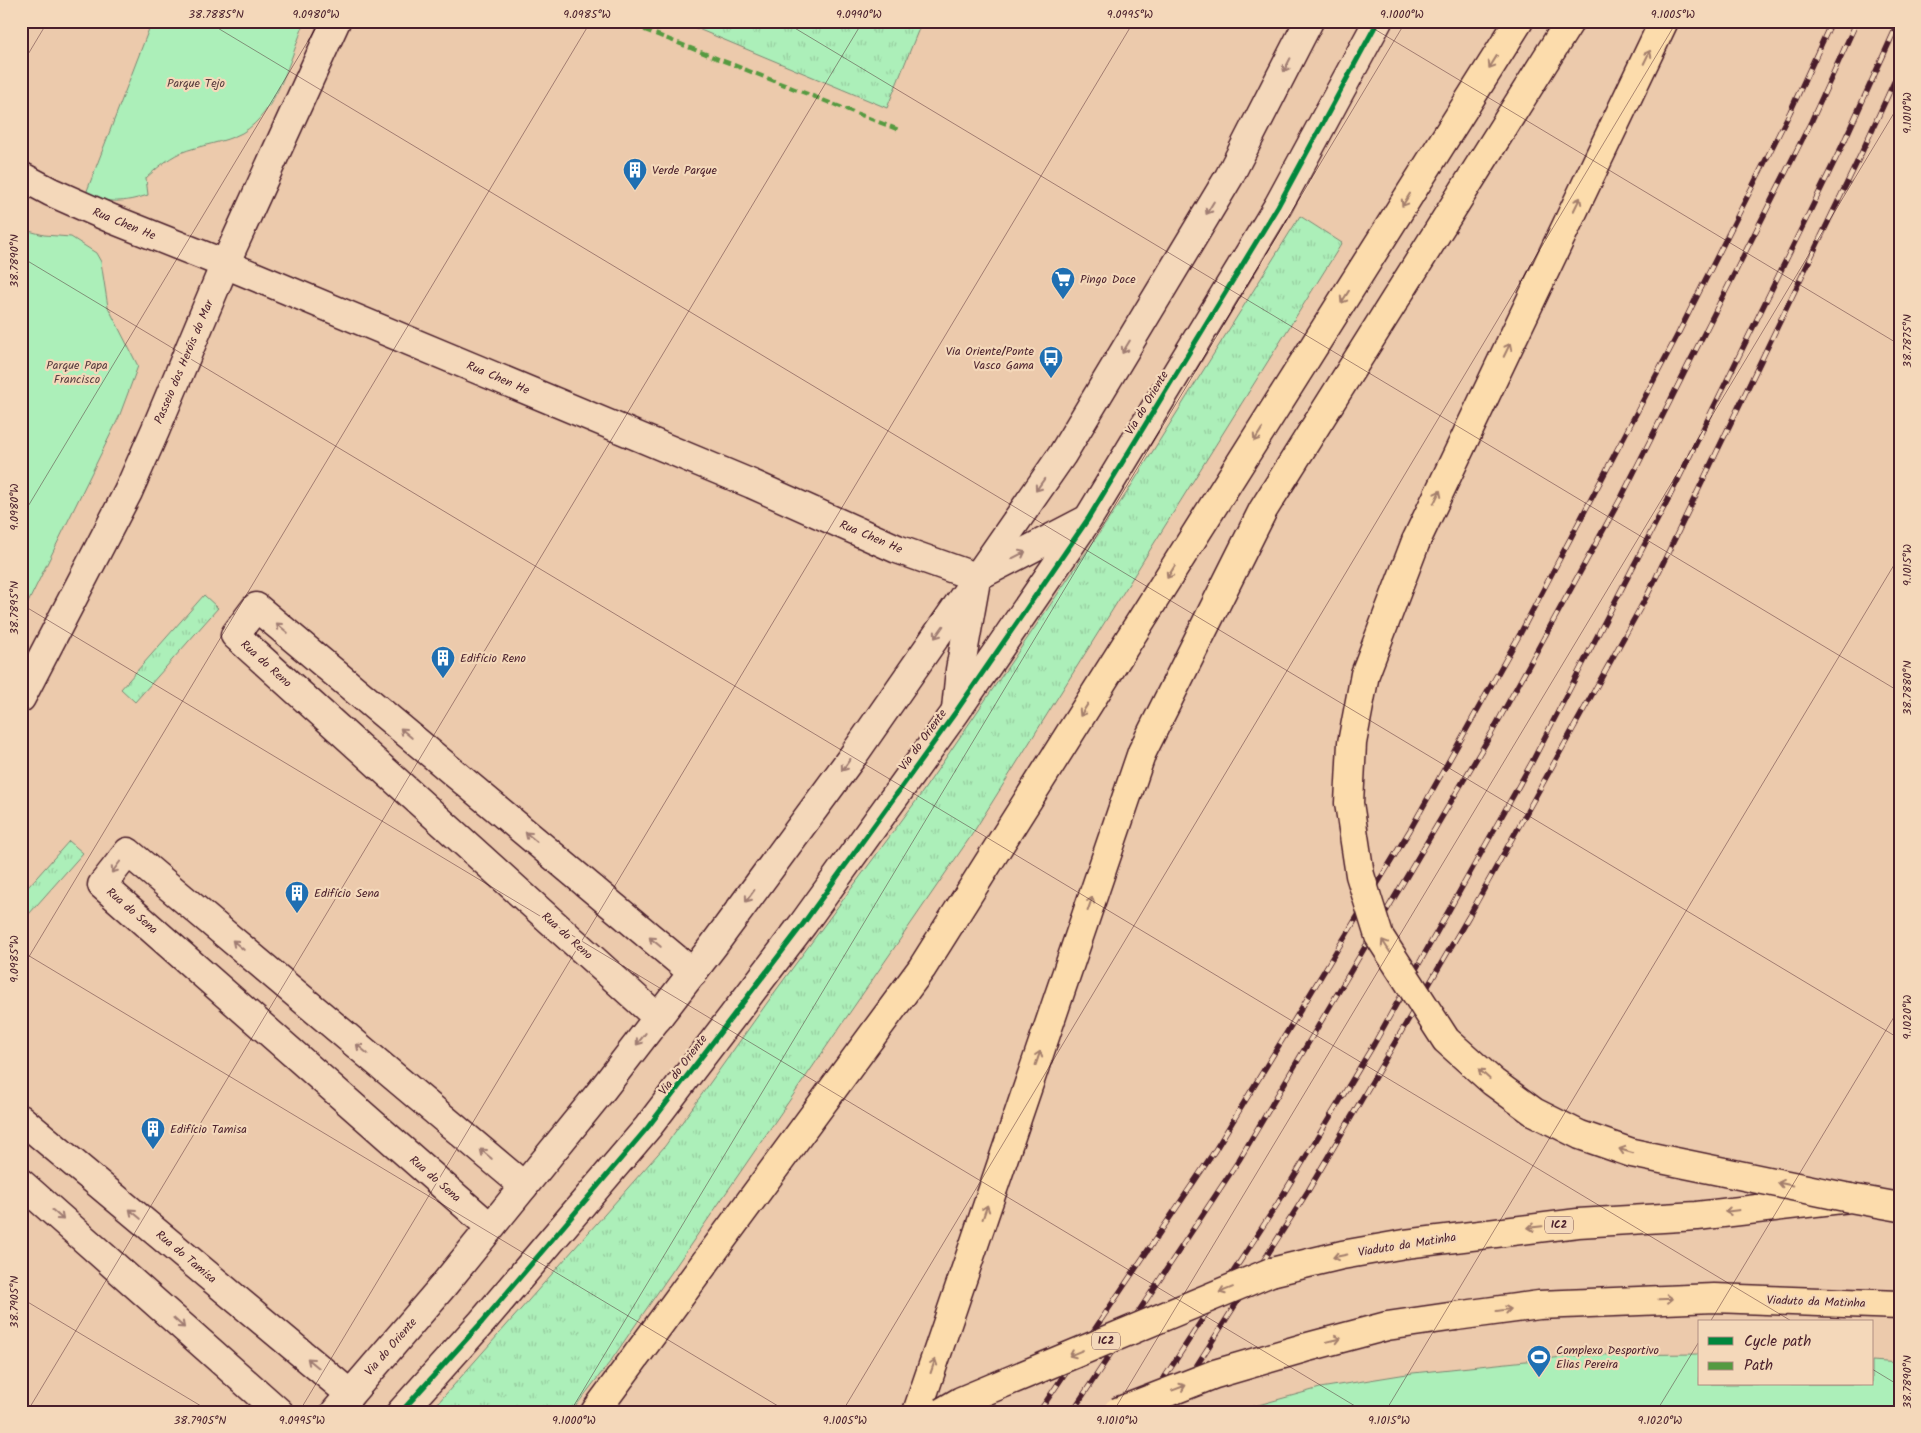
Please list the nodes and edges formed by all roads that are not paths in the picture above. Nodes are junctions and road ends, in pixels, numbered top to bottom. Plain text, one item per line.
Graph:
1 (336, 21) edge
2 (1309, 21) edge
3 (1358, 21) edge
4 (1378, 21) edge
5 (1519, 21) edge
6 (1570, 21) edge
7 (1664, 21) edge
8 (1318, 132) junction
9 (21, 176) edge
10 (225, 264) junction
11 (1088, 519) junction
12 (976, 577) junction
13 (21, 698) edge
14 (955, 713) junction
15 (693, 973) junction
16 (658, 1018) junction
17 (21, 1119) edge
18 (21, 1183) edge
19 (524, 1186) junction
20 (1850, 1198) junction
21 (1900, 1207) edge
22 (490, 1227) junction
23 (1900, 1306) edge
24 (343, 1403) edge
25 (279, 1412) edge
26 (401, 1412) edge
27 (595, 1412) edge
28 (917, 1412) edge
29 (942, 1412) edge
30 (1117, 1412) edge

1 - 10 street, Passeio dos Heróis do Mar
2 -> 12 street, Via do Oriente
3 - 8 street
4 - 8 street, Via do Oriente
5 -> 27 highway
28 -> 6 highway
20 -> 7 highway, bridge
8 - 11 street, Via do Oriente
9 - 10 street, Rua Chen He
10 - 12 street, Rua Chen He
10 - 13 street, Passeio dos Heróis do Mar
12 -> 11 street
11 - 14 street, Via do Oriente
12 - 14 street
12 -> 15 street, Via do Oriente
14 - 26 street, Via do Oriente
15 - 16 street, Via do Oriente
15 -> 16 street, Rua do Reno
16 -> 19 street, Via do Oriente
24 -> 17 street, Rua do Tamisa
18 -> 25 street
19 - 22 street, Via do Oriente
19 -> 22 street, Rua do Sena
20 - 21 highway, Viaduto da Matinha / IC2
20 -> 29 highway, Viaduto da Matinha / IC2, bridge
22 - 24 street, Via do Oriente
30 -> 23 highway, Viaduto da Matinha, bridge

